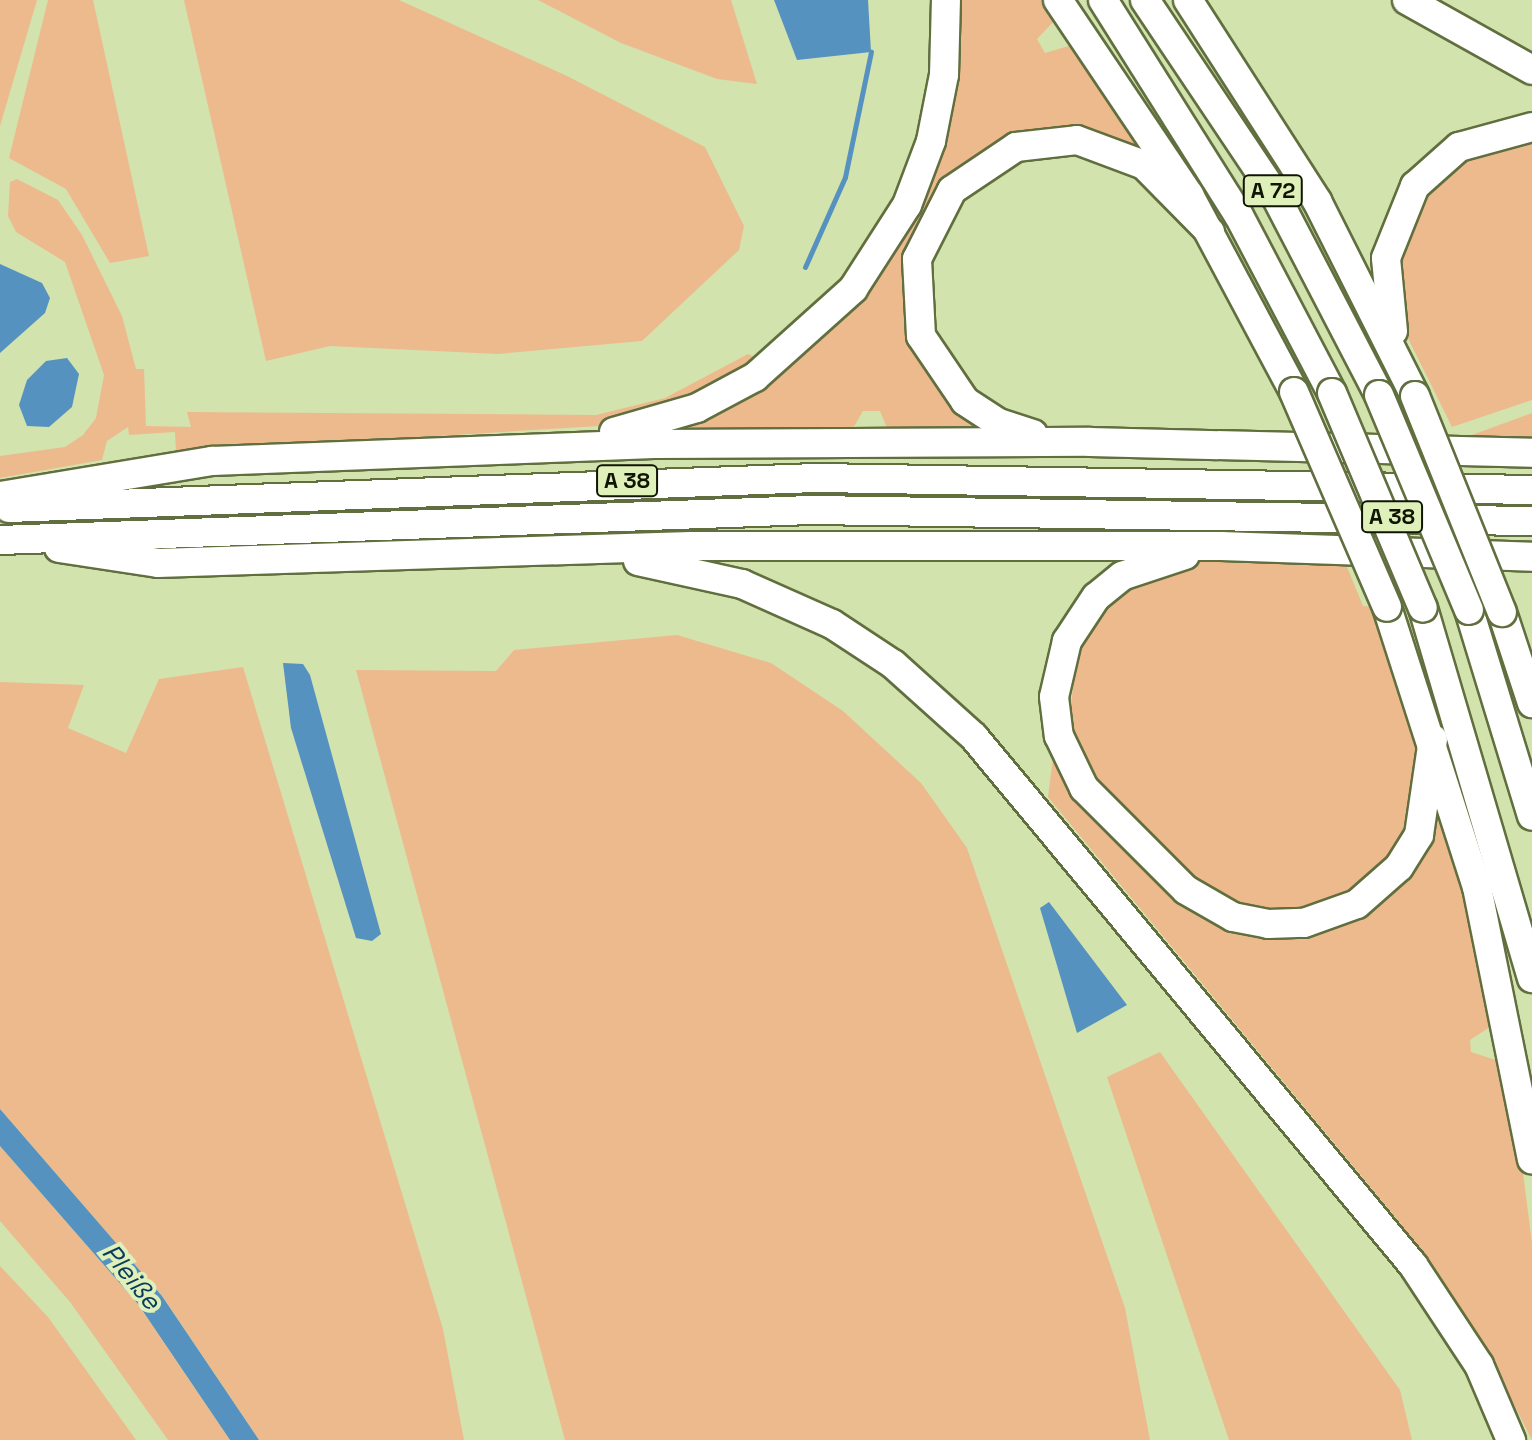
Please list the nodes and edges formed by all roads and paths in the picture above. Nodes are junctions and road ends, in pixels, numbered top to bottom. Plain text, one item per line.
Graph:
1 (946, 0) edge
2 (1058, 0) edge
3 (1103, 0) edge
4 (1145, 0) edge
5 (1188, 0) edge
6 (1407, 0) edge
7 (1532, 70) edge
8 (1532, 127) edge
9 (1210, 232) junction
10 (1397, 360) junction
11 (1090, 442) junction
12 (518, 448) junction
13 (1532, 453) edge
14 (1532, 490) edge
15 (0, 496) edge
16 (0, 509) edge
17 (1532, 521) edge
18 (7, 540) edge
19 (1221, 546) junction
20 (510, 550) junction
21 (1532, 557) edge
22 (1532, 703) edge
23 (1433, 739) junction
24 (1532, 816) edge
25 (1532, 978) edge
26 (1532, 1159) edge
27 (1511, 1440) edge

1 - 12 highway
2 - 9 highway
3 - 25 highway, A 72, bridge
4 - 24 highway, A 72, bridge
5 - 10 highway
6 - 7 highway
8 - 10 highway
9 - 11 highway
9 - 23 highway, bridge
10 - 22 highway, bridge
11 - 12 highway
11 - 13 highway
12 - 15 highway
14 - 16 highway, A 38
17 - 18 highway, A 38
18 - 20 highway
19 - 20 highway
19 - 21 highway
19 - 23 highway
20 - 27 highway
23 - 26 highway

